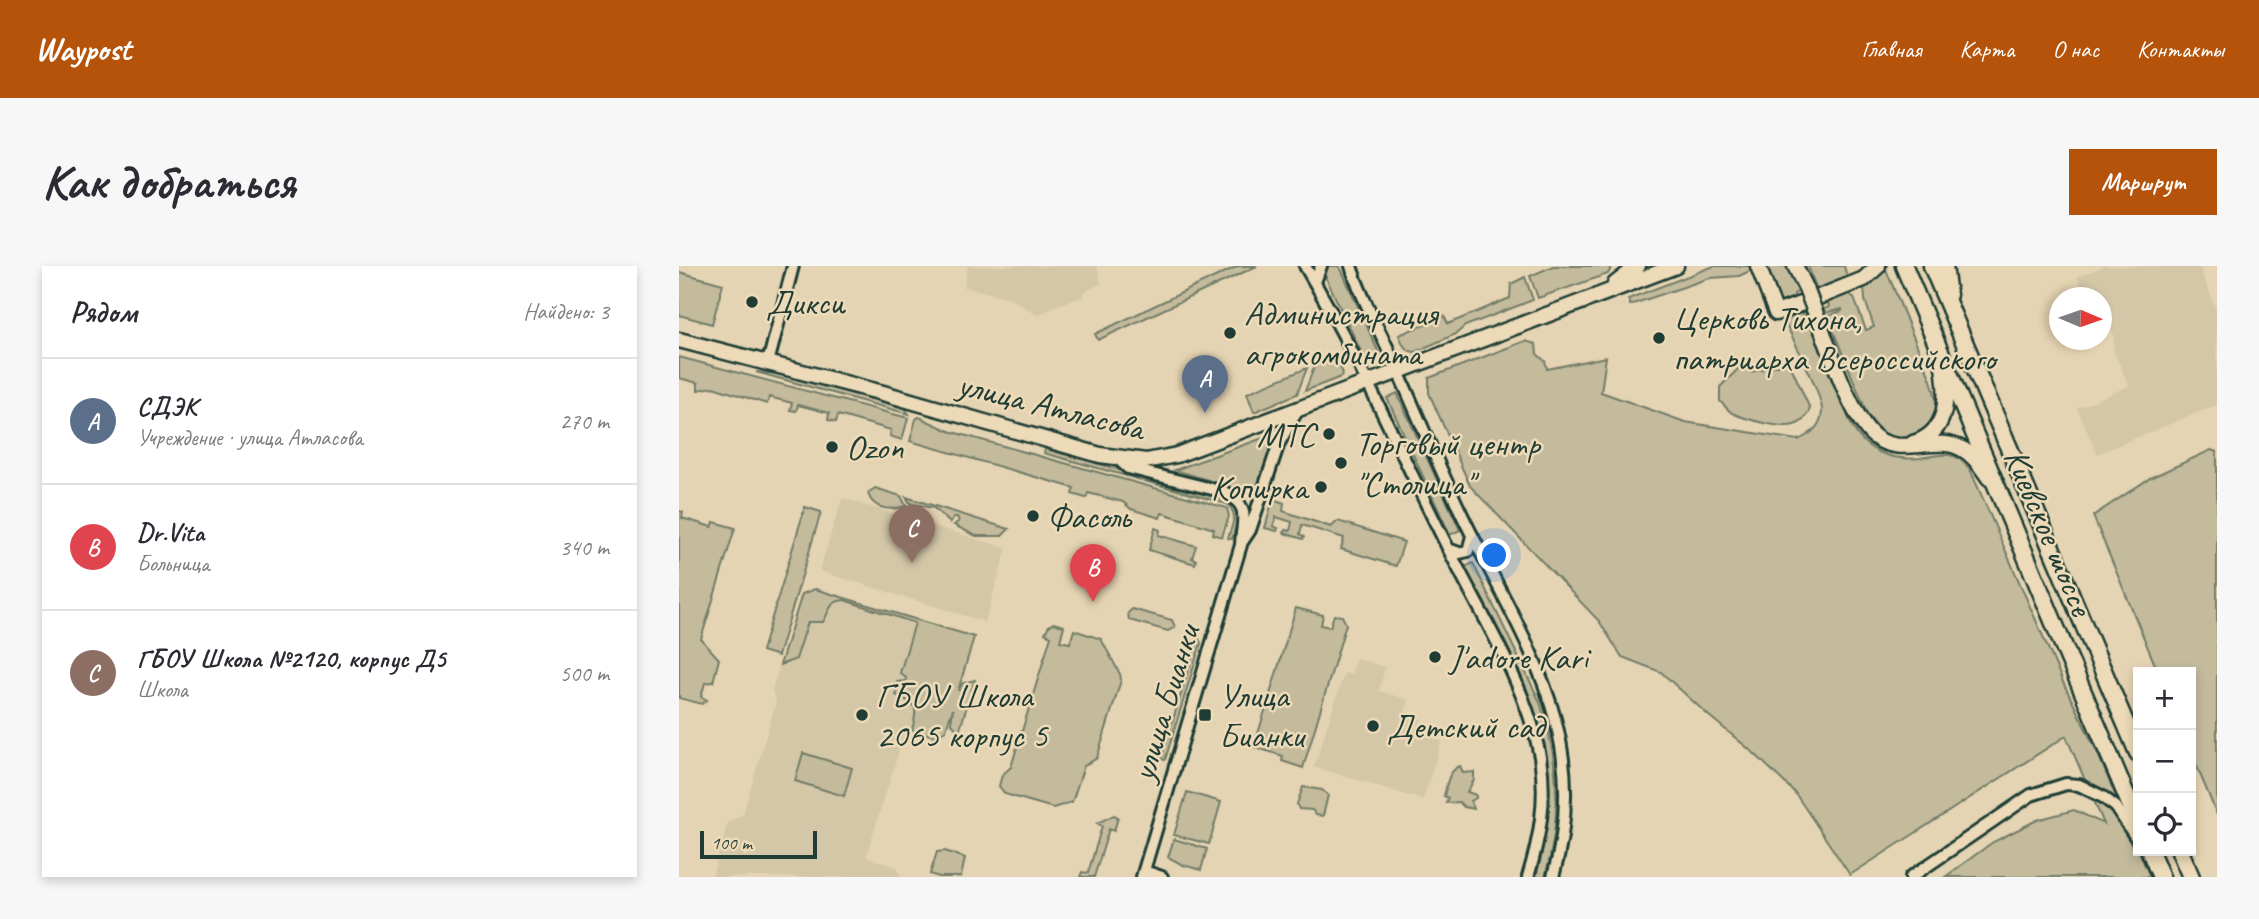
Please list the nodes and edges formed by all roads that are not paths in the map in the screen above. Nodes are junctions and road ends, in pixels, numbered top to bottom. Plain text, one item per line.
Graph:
1 (793, 266) edge
2 (1305, 266) edge
3 (1321, 266) edge
4 (1345, 266) edge
5 (1638, 266) edge
6 (1676, 266) edge
7 (1758, 266) edge
8 (1795, 266) edge
9 (1801, 266) edge
10 (1878, 266) edge
11 (1904, 266) edge
12 (1932, 266) edge
13 (1945, 266) edge
14 (1353, 271) edge
15 (1315, 282) junction
16 (1807, 296) junction
17 (1819, 296) dead end
18 (1597, 297) junction
19 (1953, 313) junction
20 (679, 340) edge
21 (1941, 356) junction
22 (768, 363) junction
23 (1398, 373) junction
24 (1368, 385) junction
25 (1299, 409) junction
26 (1891, 445) junction
27 (1117, 458) junction
28 (1997, 491) junction
29 (1472, 536) junction
30 (1241, 545) junction
31 (1448, 549) junction
32 (2133, 740) edge
33 (2133, 811) edge
34 (2133, 833) edge
35 (2147, 856) edge
36 (2152, 856) edge
37 (2182, 856) edge
38 (1143, 874) edge
39 (1162, 877) edge
40 (1528, 877) edge
41 (1553, 877) edge
42 (1911, 877) edge
43 (2160, 877) edge
44 (2191, 877) edge

1 - 22 street
2 - 15 street
3 - 15 street
4 - 14 street
5 - 18 main road
6 - 18 main road, улица Атласова
7 - 16 main road
8 - 16 main road
9 - 16 main road
10 - 17 main road
11 - 21 highway, Киевское шоссе
12 - 19 highway, Киевское шоссе
13 - 19 main road
14 - 23 street
15 - 24 street
16 - 26 main road
18 - 23 main road, улица Атласова
19 - 32 highway, Киевское шоссе
20 - 22 main road, улица Атласова
21 - 26 main road
21 - 28 highway, Киевское шоссе
22 - 27 main road, улица Атласова
23 - 24 main road, улица Атласова
23 - 29 street
24 - 25 main road, улица Атласова
24 - 31 street
25 - 27 main road, улица Атласова
25 - 30 street, улица Бианки
26 - 28 main road
27 - 30 street, улица Бианки
28 - 33 highway, Киевское шоссе
29 - 31 street
29 - 41 street
30 - 38 street, улица Бианки
31 - 40 street
34 - 42 street
35 - 43 street
36 - 43 highway
37 - 44 highway
38 - 39 street

